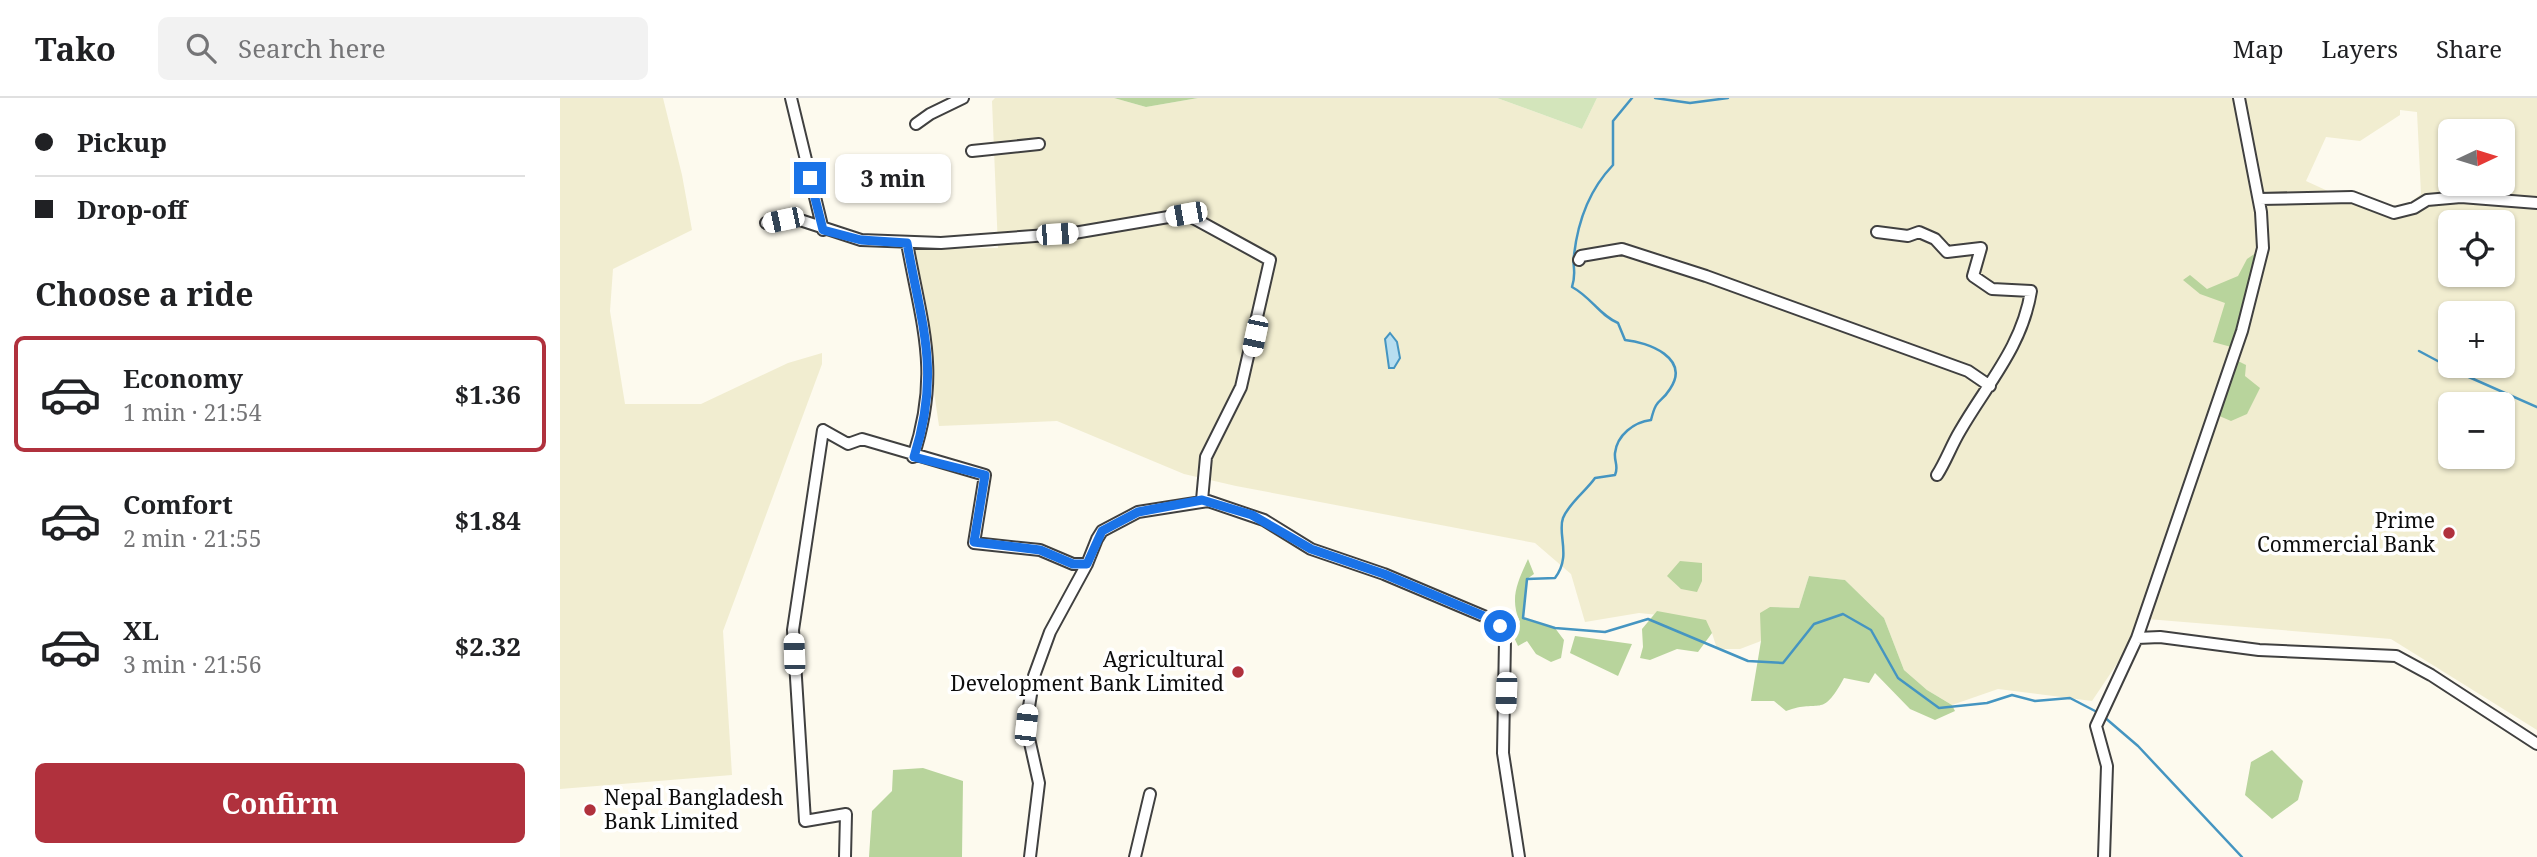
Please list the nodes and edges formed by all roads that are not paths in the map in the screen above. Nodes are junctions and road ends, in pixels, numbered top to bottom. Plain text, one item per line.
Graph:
1 (791, 98) edge
2 (963, 98) edge
3 (2239, 98) edge
4 (916, 124) dead end
5 (1039, 144) dead end
6 (972, 151) dead end
7 (2259, 199) junction
8 (2537, 203) edge
9 (766, 223) dead end
10 (823, 230) junction
11 (1877, 232) dead end
12 (907, 243) junction
13 (1579, 260) dead end
14 (1990, 386) junction
15 (914, 457) junction
16 (1937, 475) dead end
17 (1202, 500) junction
18 (1087, 564) junction
19 (2137, 638) junction
20 (2537, 744) edge
21 (1150, 794) dead end
22 (845, 857) edge
23 (1030, 857) edge
24 (1135, 857) edge
25 (1519, 857) edge
26 (2104, 857) edge

1 - 10 street
2 - 4 street
3 - 7 street
5 - 6 street
7 - 8 street
7 - 19 street
9 - 10 street
10 - 12 street
11 - 14 street
12 - 15 street
12 - 17 street
13 - 14 street
14 - 16 street
15 - 18 street
15 - 22 street
17 - 18 street
17 - 25 street
18 - 23 street
19 - 20 street
19 - 26 street
21 - 24 street

